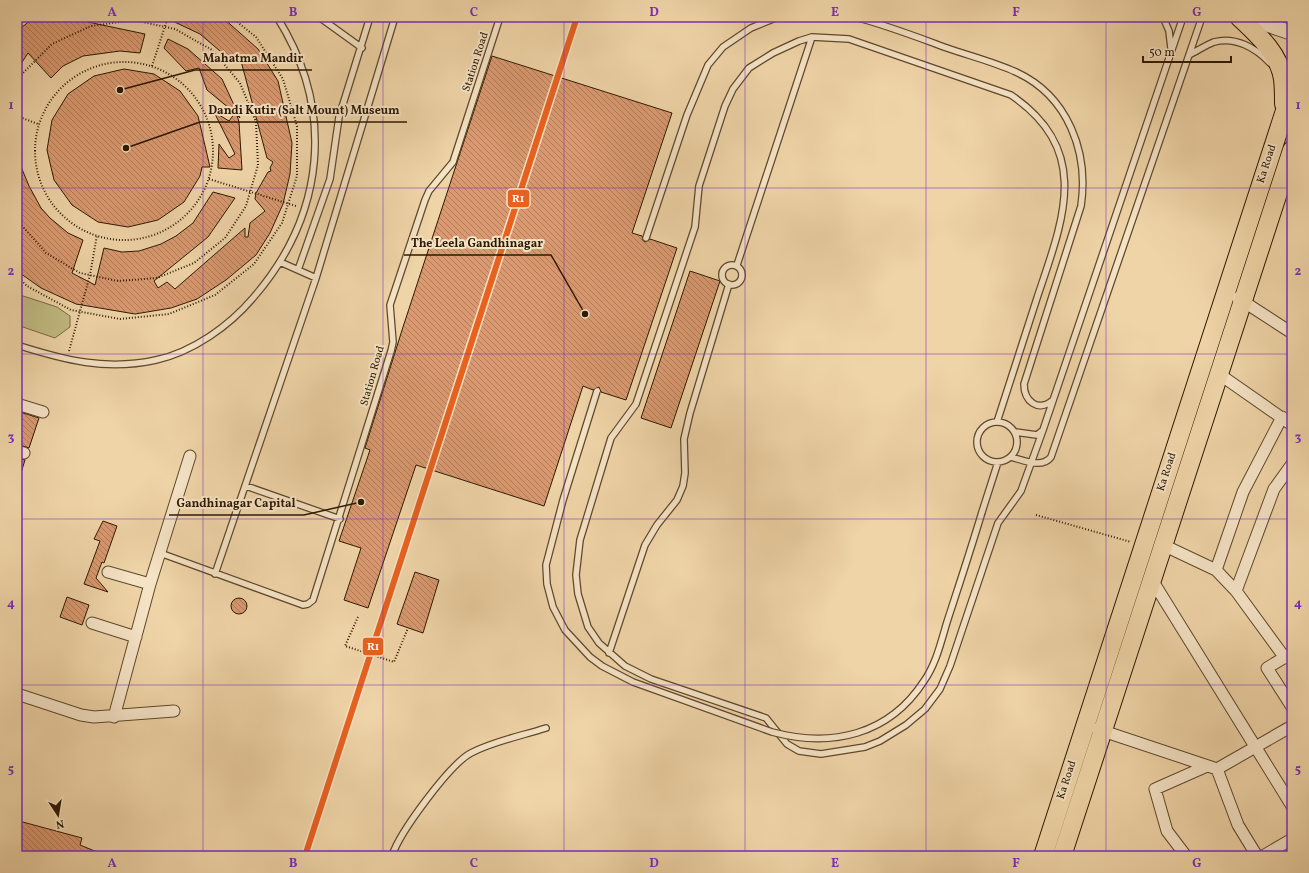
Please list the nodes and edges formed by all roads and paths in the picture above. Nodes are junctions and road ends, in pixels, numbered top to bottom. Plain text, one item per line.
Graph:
1 (24, 17) edge
2 (168, 17) edge
3 (231, 17) edge
4 (277, 17) edge
5 (319, 17) edge
6 (370, 17) edge
7 (395, 17) edge
8 (500, 17) edge
9 (778, 17) edge
10 (855, 17) edge
11 (1163, 17) edge
12 (1183, 17) edge
13 (1202, 17) edge
14 (1239, 17) edge
15 (1245, 17) edge
16 (17, 23) edge
17 (165, 27) junction
18 (1292, 34) edge
19 (812, 37) junction
20 (362, 48) junction
21 (1172, 51) junction
22 (1189, 55) junction
23 (152, 66) junction
24 (17, 83) edge
25 (1287, 83) edge
26 (17, 116) edge
27 (38, 124) junction
28 (1292, 150) edge
29 (209, 179) junction
30 (250, 192) junction
31 (288, 204) junction
32 (17, 220) edge
33 (97, 235) junction
34 (646, 238) dead end
35 (280, 262) junction
36 (737, 265) junction
37 (298, 270) junction
38 (90, 275) junction
39 (17, 276) edge
40 (316, 278) junction
41 (729, 284) junction
42 (1225, 291) junction
43 (1242, 302) junction
44 (79, 311) junction
45 (1292, 333) edge
46 (17, 345) edge
47 (66, 360) junction
48 (1218, 374) junction
49 (597, 391) dead end
50 (1053, 400) junction
51 (17, 404) edge
52 (43, 412) dead end
53 (1282, 417) junction
54 (996, 422) junction
55 (1292, 425) edge
56 (1043, 430) junction
57 (1015, 432) junction
58 (190, 456) dead end
59 (1011, 457) junction
60 (998, 462) junction
61 (1032, 462) junction
62 (1292, 464) edge
63 (246, 486) junction
64 (1036, 515) dead end
65 (340, 519) junction
66 (1144, 545) junction
67 (1163, 545) junction
68 (160, 553) junction
69 (1216, 570) junction
70 (108, 572) dead end
71 (215, 574) junction
72 (1152, 580) junction
73 (150, 584) junction
74 (1236, 591) junction
75 (358, 617) dead end
76 (92, 623) dead end
77 (408, 628) dead end
78 (136, 637) junction
79 (609, 653) junction
80 (1288, 656) edge
81 (17, 694) edge
82 (1292, 707) edge
83 (174, 712) dead end
84 (114, 717) junction
85 (1085, 726) junction
86 (1292, 726) edge
87 (546, 728) dead end
88 (1103, 731) junction
89 (1256, 748) junction
90 (1212, 767) junction
91 (1292, 806) edge
92 (1292, 839) edge
93 (392, 856) edge
94 (1043, 856) edge
95 (1062, 856) edge
96 (1186, 856) edge
97 (1257, 856) edge
98 (1263, 856) edge

1 - 16 path
2 - 17 path
3 - 31 path
4 - 35 lane
5 - 20 lane
6 - 20 lane
7 - 40 lane
8 - 65 lane, Station Road
9 - 34 lane
10 - 50 lane
11 - 21 lane
12 - 21 lane
13 - 22 lane
14 - 25 main road
15 - 18 street
17 - 23 path
17 - 24 path
17 - 30 path
19 - 36 lane
19 - 54 lane
19 - 79 lane
20 - 37 lane
21 - 50 lane
22 - 25 lane
22 - 61 lane
23 - 27 path
23 - 29 path
25 - 42 main road, Ka Road
26 - 27 path
27 - 33 path
28 - 43 main road, Ka Road
29 - 30 path
29 - 33 path
30 - 31 path
30 - 38 path
31 - 44 path
32 - 38 path
33 - 38 path
35 - 37 lane
35 - 47 lane
36 - 41 lane
36 - 41 lane
37 - 40 lane
38 - 44 path
39 - 44 path
40 - 63 lane
41 - 79 lane
42 - 43 street
42 - 66 main road, Ka Road
43 - 45 street
43 - 48 main road, Ka Road
44 - 47 path
46 - 47 lane
48 - 53 street
48 - 67 main road, Ka Road
49 - 60 lane, bridge
50 - 56 lane
51 - 52 street
53 - 55 street
53 - 69 street
54 - 57 lane
54 - 60 lane
56 - 57 lane
56 - 61 lane
57 - 59 lane
58 - 68 street
59 - 60 lane
59 - 61 lane
61 - 79 lane
62 - 74 street
63 - 65 lane
63 - 71 lane
64 - 66 path
65 - 71 lane, Station Road
66 - 85 main road, Ka Road
67 - 69 street
67 - 72 main road, Ka Road
68 - 71 lane
68 - 73 street
69 - 74 street
70 - 73 street
72 - 88 main road, Ka Road
72 - 89 street
73 - 78 street
74 - 80 street
75 - 77 path
76 - 78 street
78 - 84 street
80 - 82 street
81 - 84 street
83 - 84 street
85 - 88 street
85 - 94 main road, Ka Road
86 - 89 street
87 - 93 lane
88 - 90 street
88 - 95 main road, Ka Road
89 - 90 street
89 - 91 street
90 - 96 street
90 - 97 street
92 - 98 street

